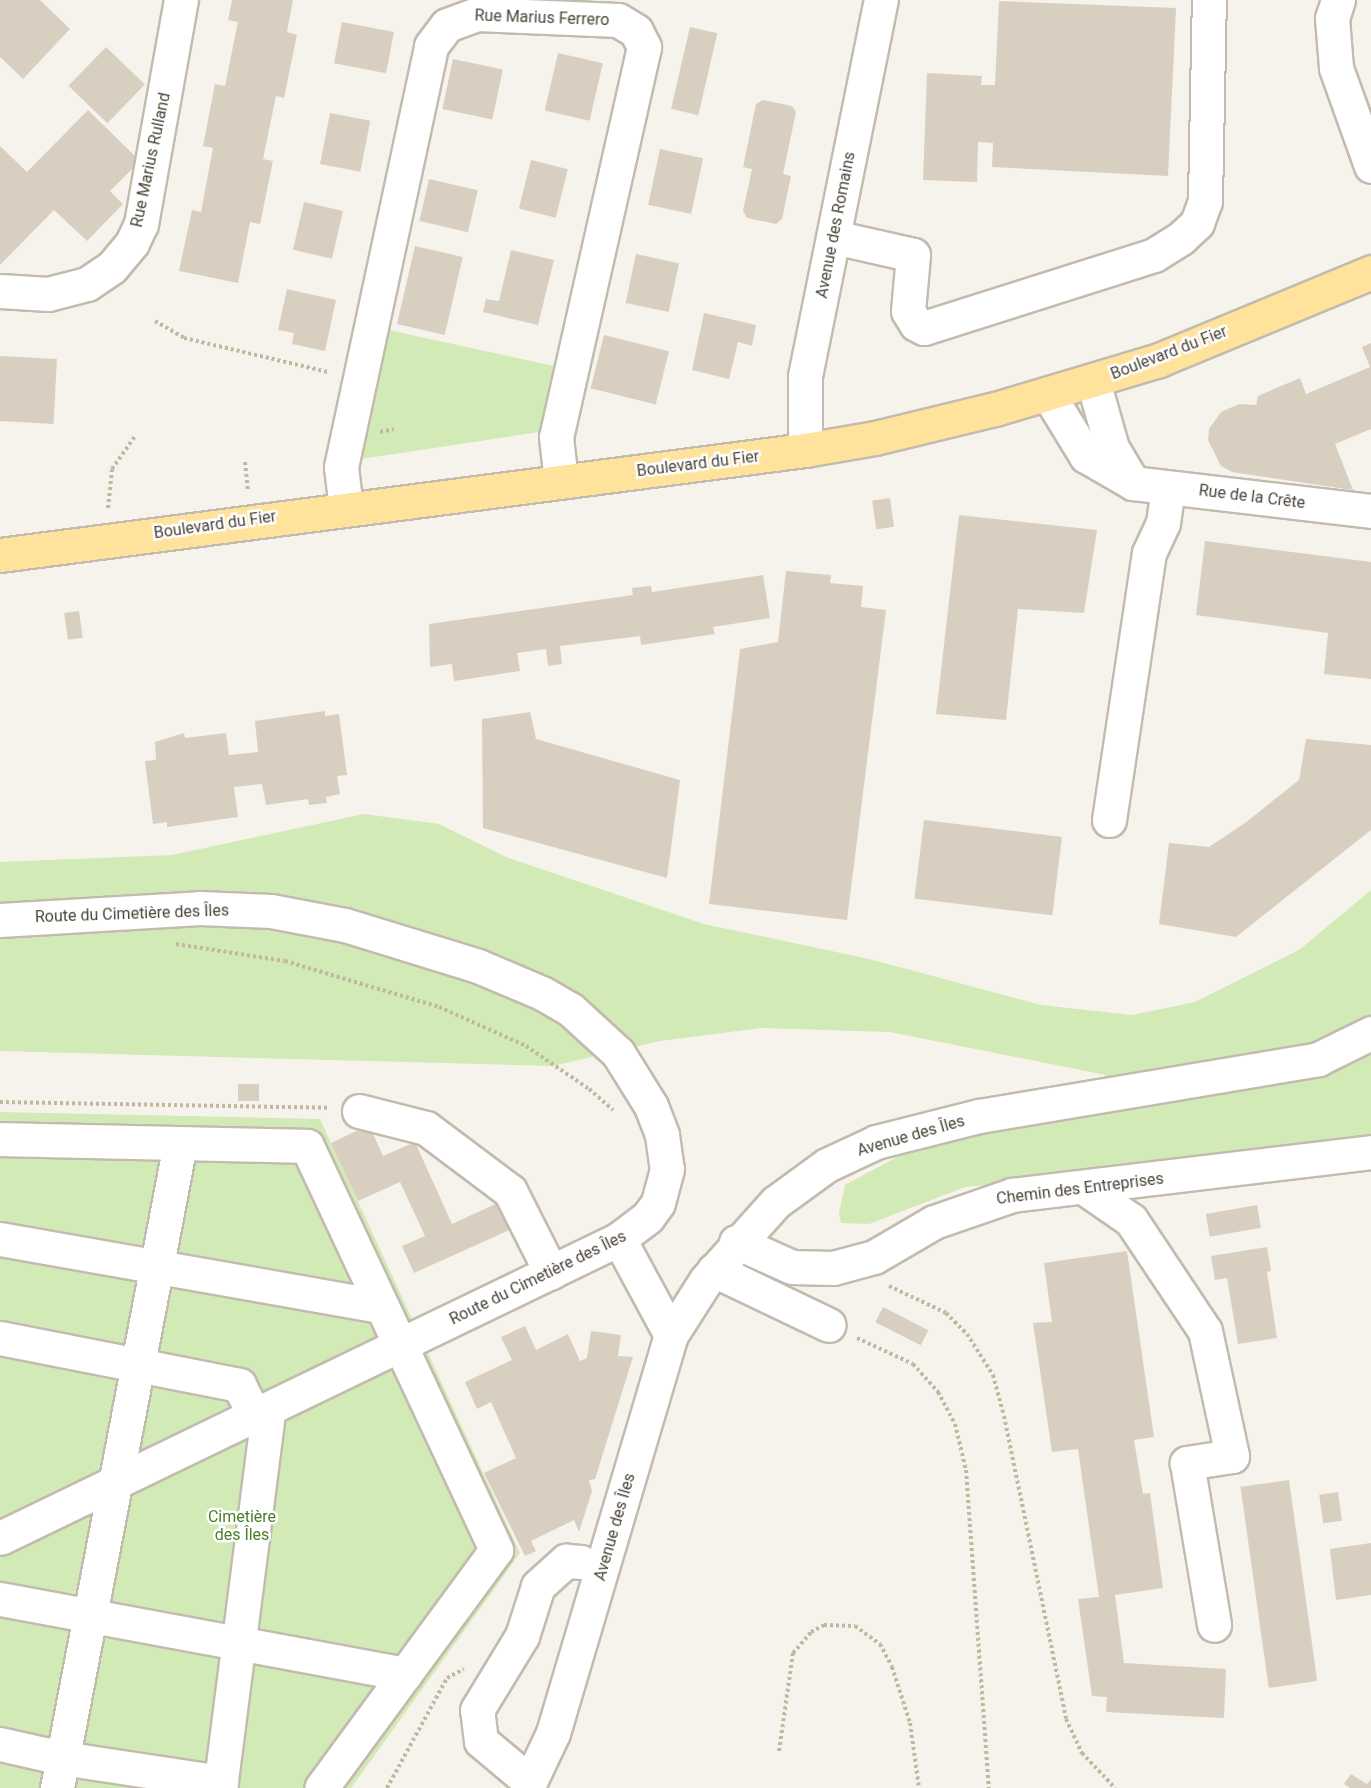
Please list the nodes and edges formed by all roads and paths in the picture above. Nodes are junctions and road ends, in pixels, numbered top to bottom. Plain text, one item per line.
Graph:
1 (181, 0) edge
2 (881, 0) edge
3 (1209, 0) edge
4 (1338, 0) edge
5 (1371, 166) edge
6 (834, 237) junction
7 (1371, 272) edge
8 (0, 291) edge
9 (154, 321) dead end
10 (360, 379) junction
11 (1093, 381) junction
12 (1048, 394) junction
13 (134, 437) dead end
14 (805, 450) junction
15 (561, 481) junction
16 (1133, 483) junction
17 (1168, 488) junction
18 (346, 508) junction
19 (1371, 511) edge
20 (106, 540) junction
21 (0, 555) edge
22 (1109, 820) dead end
23 (0, 920) edge
24 (166, 942) dead end
25 (1371, 1033) edge
26 (0, 1102) edge
27 (359, 1111) joint
28 (618, 1118) dead end
29 (0, 1139) edge
30 (180, 1144) junction
31 (1371, 1152) edge
32 (1083, 1187) junction
33 (0, 1239) edge
34 (619, 1239) junction
35 (736, 1242) junction
36 (845, 1266) junction
37 (157, 1267) junction
38 (714, 1270) junction
39 (551, 1272) junction
40 (381, 1306) junction
41 (829, 1325) joint
42 (671, 1335) junction
43 (0, 1338) edge
44 (410, 1341) junction
45 (138, 1365) junction
46 (262, 1415) junction
47 (116, 1479) junction
48 (0, 1538) edge
49 (580, 1562) dead end
50 (0, 1599) edge
51 (89, 1616) junction
52 (1214, 1625) dead end
53 (238, 1643) junction
54 (405, 1674) junction
55 (494, 1681) junction
56 (0, 1744) edge
57 (779, 1751) dead end
58 (59, 1773) edge
59 (220, 1785) edge
60 (529, 1785) edge
61 (321, 1788) edge
62 (387, 1788) edge
63 (919, 1788) edge
64 (989, 1788) edge
65 (1114, 1788) edge

1 - 8 street, Rue Marius Rulland
2 - 6 street, Avenue des Romains
3 - 6 street
4 - 5 street
6 - 14 street, Avenue des Romains
7 - 11 main road, Boulevard du Fier
9 - 10 path
10 - 15 street, Rue Marius Ferrero
10 - 18 street, Rue Marius Ferrero
11 - 12 main road, Boulevard du Fier
11 - 16 street
12 - 14 main road, Boulevard du Fier
12 - 16 street, Rue de la Crête
13 - 20 path
14 - 15 main road, Boulevard du Fier
15 - 18 main road, Boulevard du Fier
16 - 17 street, Rue de la Crête
17 - 19 street, Rue de la Crête
17 - 22 street
18 - 20 main road, Boulevard du Fier
20 - 21 main road, Boulevard du Fier
23 - 34 street, Route du Cimetière des Îles
24 - 28 path
25 - 35 street, Avenue des Îles
26 - 27 path
27 - 39 street
29 - 30 street
30 - 37 street
30 - 40 street
31 - 32 street, Chemin des Entreprises
32 - 36 street, Chemin des Entreprises
32 - 52 street
33 - 37 street
34 - 39 street, Route du Cimetière des Îles
34 - 42 street
35 - 36 street, Chemin des Entreprises
35 - 38 street, Avenue des Îles
36 - 65 path
37 - 40 street
37 - 45 street
38 - 41 street
38 - 42 street, Avenue des Îles
39 - 44 street, Route du Cimetière des Îles
40 - 44 street
41 - 64 path
42 - 60 street, Avenue des Îles
43 - 45 street
44 - 46 street, Route du Cimetière des Îles
44 - 54 street
45 - 46 street
45 - 47 street
46 - 47 street, Route du Cimetière des Îles
46 - 53 street
47 - 48 street, Route du Cimetière des Îles
47 - 51 street
49 - 55 street
50 - 51 street
51 - 53 street
51 - 58 street
53 - 54 street
53 - 59 street
54 - 61 street
55 - 60 street
55 - 62 path
56 - 58 street
57 - 63 path
58 - 59 street

